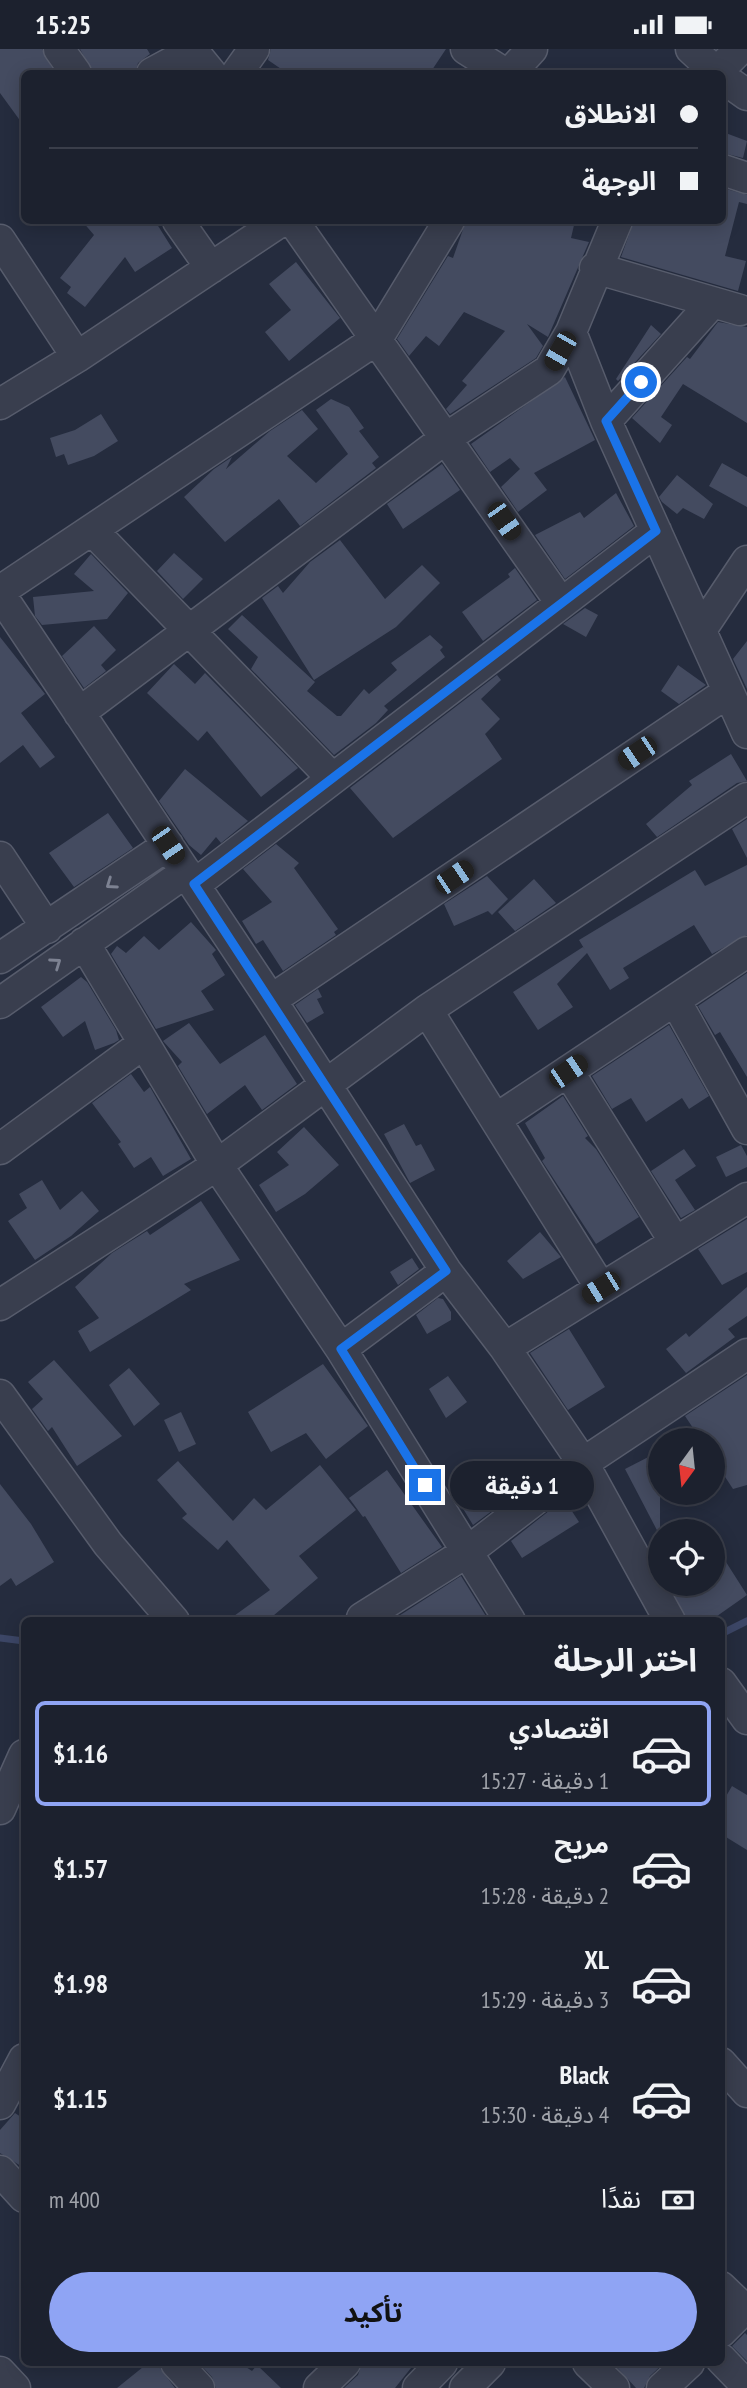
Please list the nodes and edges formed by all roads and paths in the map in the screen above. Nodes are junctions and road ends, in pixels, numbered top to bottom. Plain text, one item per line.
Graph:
1 (59, 49) edge
2 (254, 49) edge
3 (466, 49) edge
4 (533, 49) edge
5 (691, 49) edge
6 (740, 49) edge
7 (74, 70) edge
8 (158, 70) edge
9 (209, 70) edge
10 (239, 70) edge
11 (499, 70) edge
12 (513, 70) edge
13 (713, 70) edge
14 (719, 70) edge
15 (726, 80) edge
16 (747, 95) edge
17 (726, 171) edge
18 (747, 178) edge
19 (180, 224) edge
20 (277, 224) edge
21 (295, 224) edge
22 (447, 224) edge
23 (616, 224) edge
24 (0, 240) edge
25 (211, 268) junction
26 (595, 268) junction
27 (737, 306) edge
28 (571, 332) junction
29 (377, 339) junction
30 (76, 357) junction
31 (0, 404) edge
32 (606, 421) junction
33 (446, 438) junction
34 (92, 530) junction
35 (656, 531) junction
36 (747, 561) edge
37 (0, 592) edge
38 (561, 603) junction
39 (189, 629) junction
40 (701, 630) junction
41 (729, 692) junction
42 (79, 713) junction
43 (747, 733) edge
44 (331, 778) junction
45 (747, 798) edge
46 (168, 845) junction
47 (0, 857) edge
48 (190, 878) junction
49 (47, 928) junction
50 (84, 943) junction
51 (747, 952) edge
52 (0, 958) edge
53 (271, 1000) junction
54 (675, 1000) junction
55 (0, 1003) edge
56 (428, 1010) junction
57 (144, 1043) junction
58 (568, 1071) junction
59 (325, 1083) junction
60 (496, 1119) junction
61 (747, 1129) edge
62 (0, 1149) edge
63 (217, 1165) junction
64 (747, 1198) edge
65 (676, 1242) junction
66 (446, 1271) junction
67 (601, 1288) junction
68 (0, 1305) edge
69 (505, 1348) junction
70 (341, 1349) junction
71 (747, 1354) edge
72 (0, 1395) edge
73 (583, 1463) junction
74 (467, 1552) junction
75 (171, 1617) edge
76 (364, 1617) edge
77 (508, 1617) edge
78 (668, 1617) edge
79 (725, 1689) edge
80 (747, 1719) edge
81 (21, 1762) edge
82 (0, 1809) edge
83 (17, 2067) edge
84 (725, 2067) edge
85 (747, 2092) edge
86 (0, 2104) edge
87 (0, 2171) edge
88 (21, 2194) edge
89 (725, 2290) edge
90 (746, 2308) edge
91 (725, 2328) edge
92 (725, 2363) edge
93 (179, 2366) edge
94 (342, 2366) edge
95 (439, 2366) edge
96 (487, 2366) edge
97 (591, 2366) edge
98 (686, 2366) edge
99 (0, 2372) edge
100 (747, 2386) edge
101 (15, 2388) edge
102 (199, 2388) edge
103 (319, 2388) edge
104 (418, 2388) edge
105 (465, 2388) edge
106 (614, 2388) edge
107 (662, 2388) edge

1 - 7 street
2 - 10 street
3 - 11 street
4 - 12 street
5 - 13 street
6 - 14 street
8 - 9 street
15 - 16 street
17 - 18 street
19 - 25 street
20 - 25 street
21 - 29 street
22 - 29 street
23 - 26 street
24 - 30 street
25 - 30 street
26 - 27 street
26 - 28 street
27 - 32 street
28 - 32 street
28 - 33 street
29 - 33 street
29 - 34 street
30 - 31 street
32 - 35 street
33 - 38 street
33 - 39 street
34 - 37 street
34 - 39 street
35 - 38 street
35 - 40 street
36 - 40 street
37 - 42 street
38 - 44 street
39 - 42 street
39 - 44 street
40 - 41 street
41 - 43 street
41 - 53 street
42 - 46 street
44 - 48 street
45 - 56 street
46 - 48 street
46 -> 49 street
47 - 49 street
48 - 50 street
48 - 53 street
49 - 52 street
55 -> 50 street
50 - 57 street
51 - 54 street
53 - 59 street
54 - 58 street
54 - 61 street
56 - 59 street
56 - 60 street
57 - 62 street
57 - 63 street
58 - 60 street
58 - 65 street
59 - 63 street
59 - 66 street
60 - 67 street
63 - 68 street
63 - 70 street
64 - 65 street
65 - 67 street
66 - 69 street
66 - 70 street
67 - 69 street
69 - 73 street
70 - 74 street
71 - 73 street
72 - 75 street
73 - 74 street
73 - 78 street
74 - 76 street
74 - 77 street
79 - 80 street
81 - 82 street
83 - 86 street
84 - 85 street
87 - 88 street
89 - 90 street
90 - 91 street
92 - 100 street
93 - 102 street
94 - 103 street
95 - 104 street
96 - 105 street
97 - 106 street
98 - 107 street
99 - 101 street

